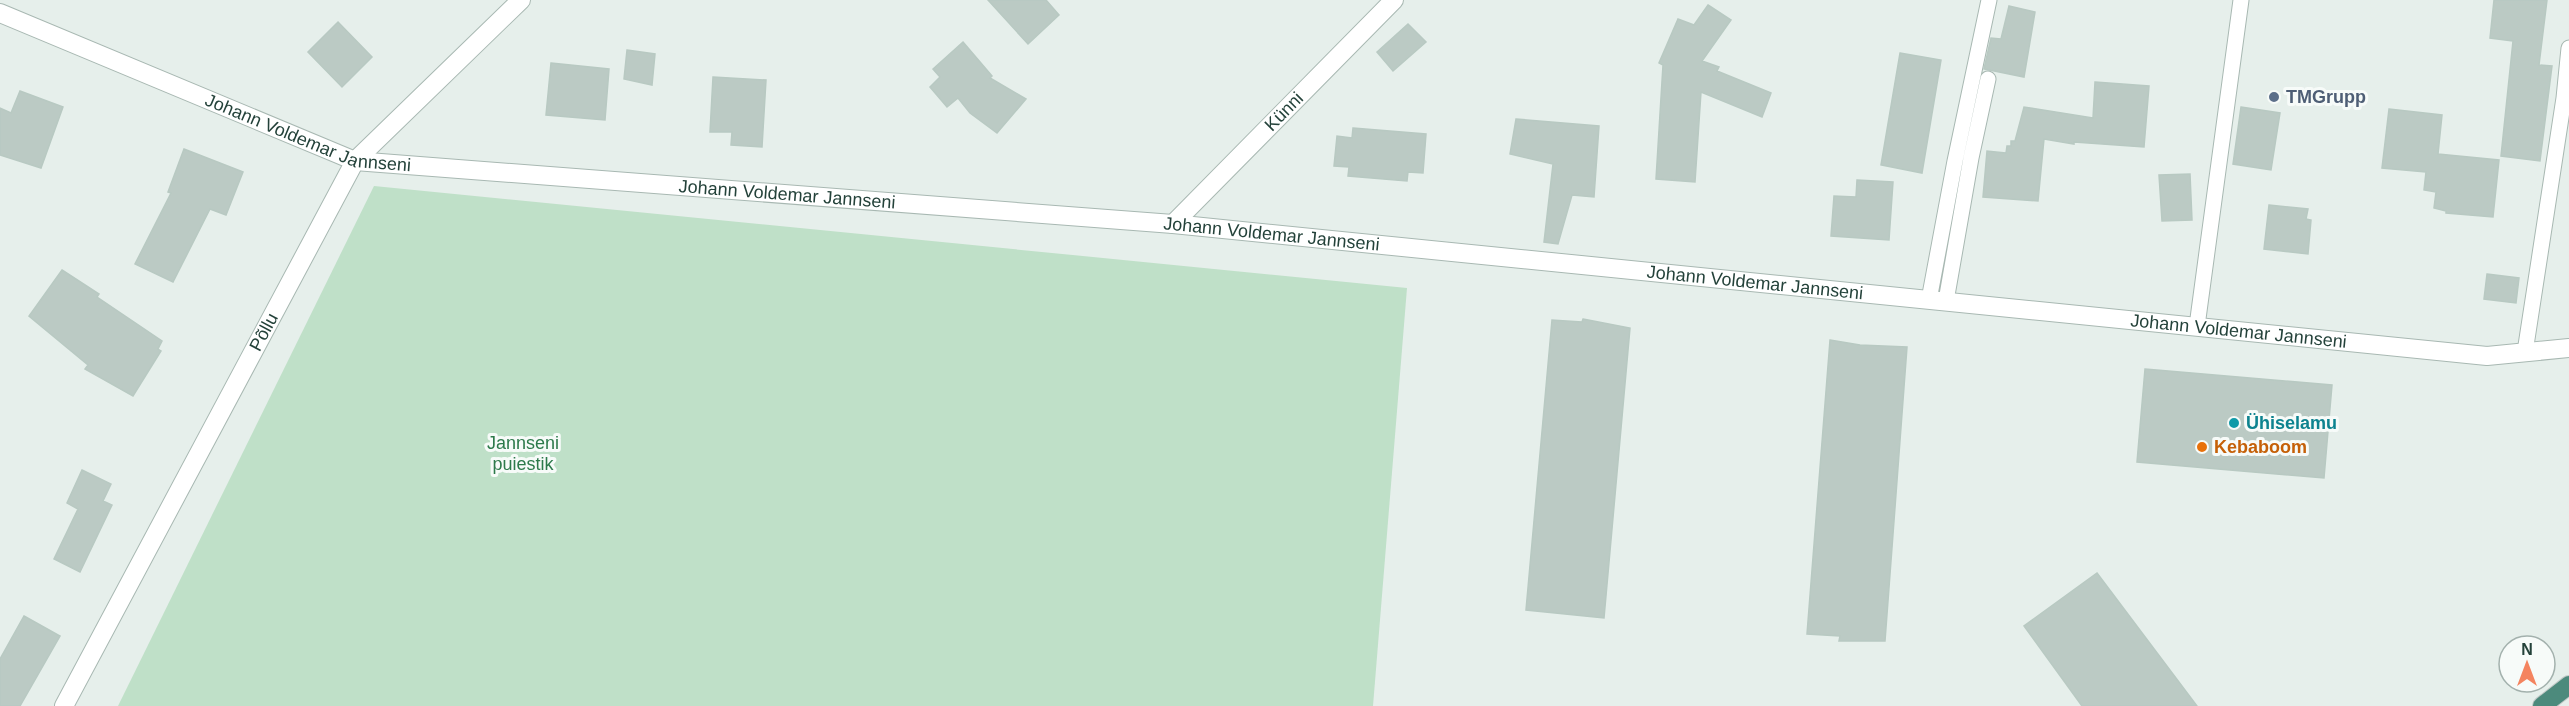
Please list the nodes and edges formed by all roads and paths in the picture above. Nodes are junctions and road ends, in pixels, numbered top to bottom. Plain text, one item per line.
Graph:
1 (521, 0) edge
2 (1394, 0) edge
3 (1989, 0) edge
4 (2241, 0) edge
5 (0, 13) edge
6 (2569, 48) edge
7 (1988, 79) dead end
8 (356, 160) junction
9 (1173, 224) junction
10 (1938, 301) junction
11 (2197, 326) junction
12 (2569, 348) edge
13 (2525, 352) junction
14 (2569, 685) edge
15 (64, 706) edge
16 (2542, 706) edge

1 - 8 street, Põllu
2 - 9 street, Künni
3 - 10 lane
4 - 11 lane
5 - 8 street, Johann Voldemar Jannseni
6 - 13 lane
7 - 10 lane
8 - 9 street, Johann Voldemar Jannseni
8 - 15 street, Põllu
9 - 10 street, Johann Voldemar Jannseni
10 - 11 street, Johann Voldemar Jannseni
11 - 13 street, Johann Voldemar Jannseni
12 - 13 street, Johann Voldemar Jannseni
14 - 16 highway

